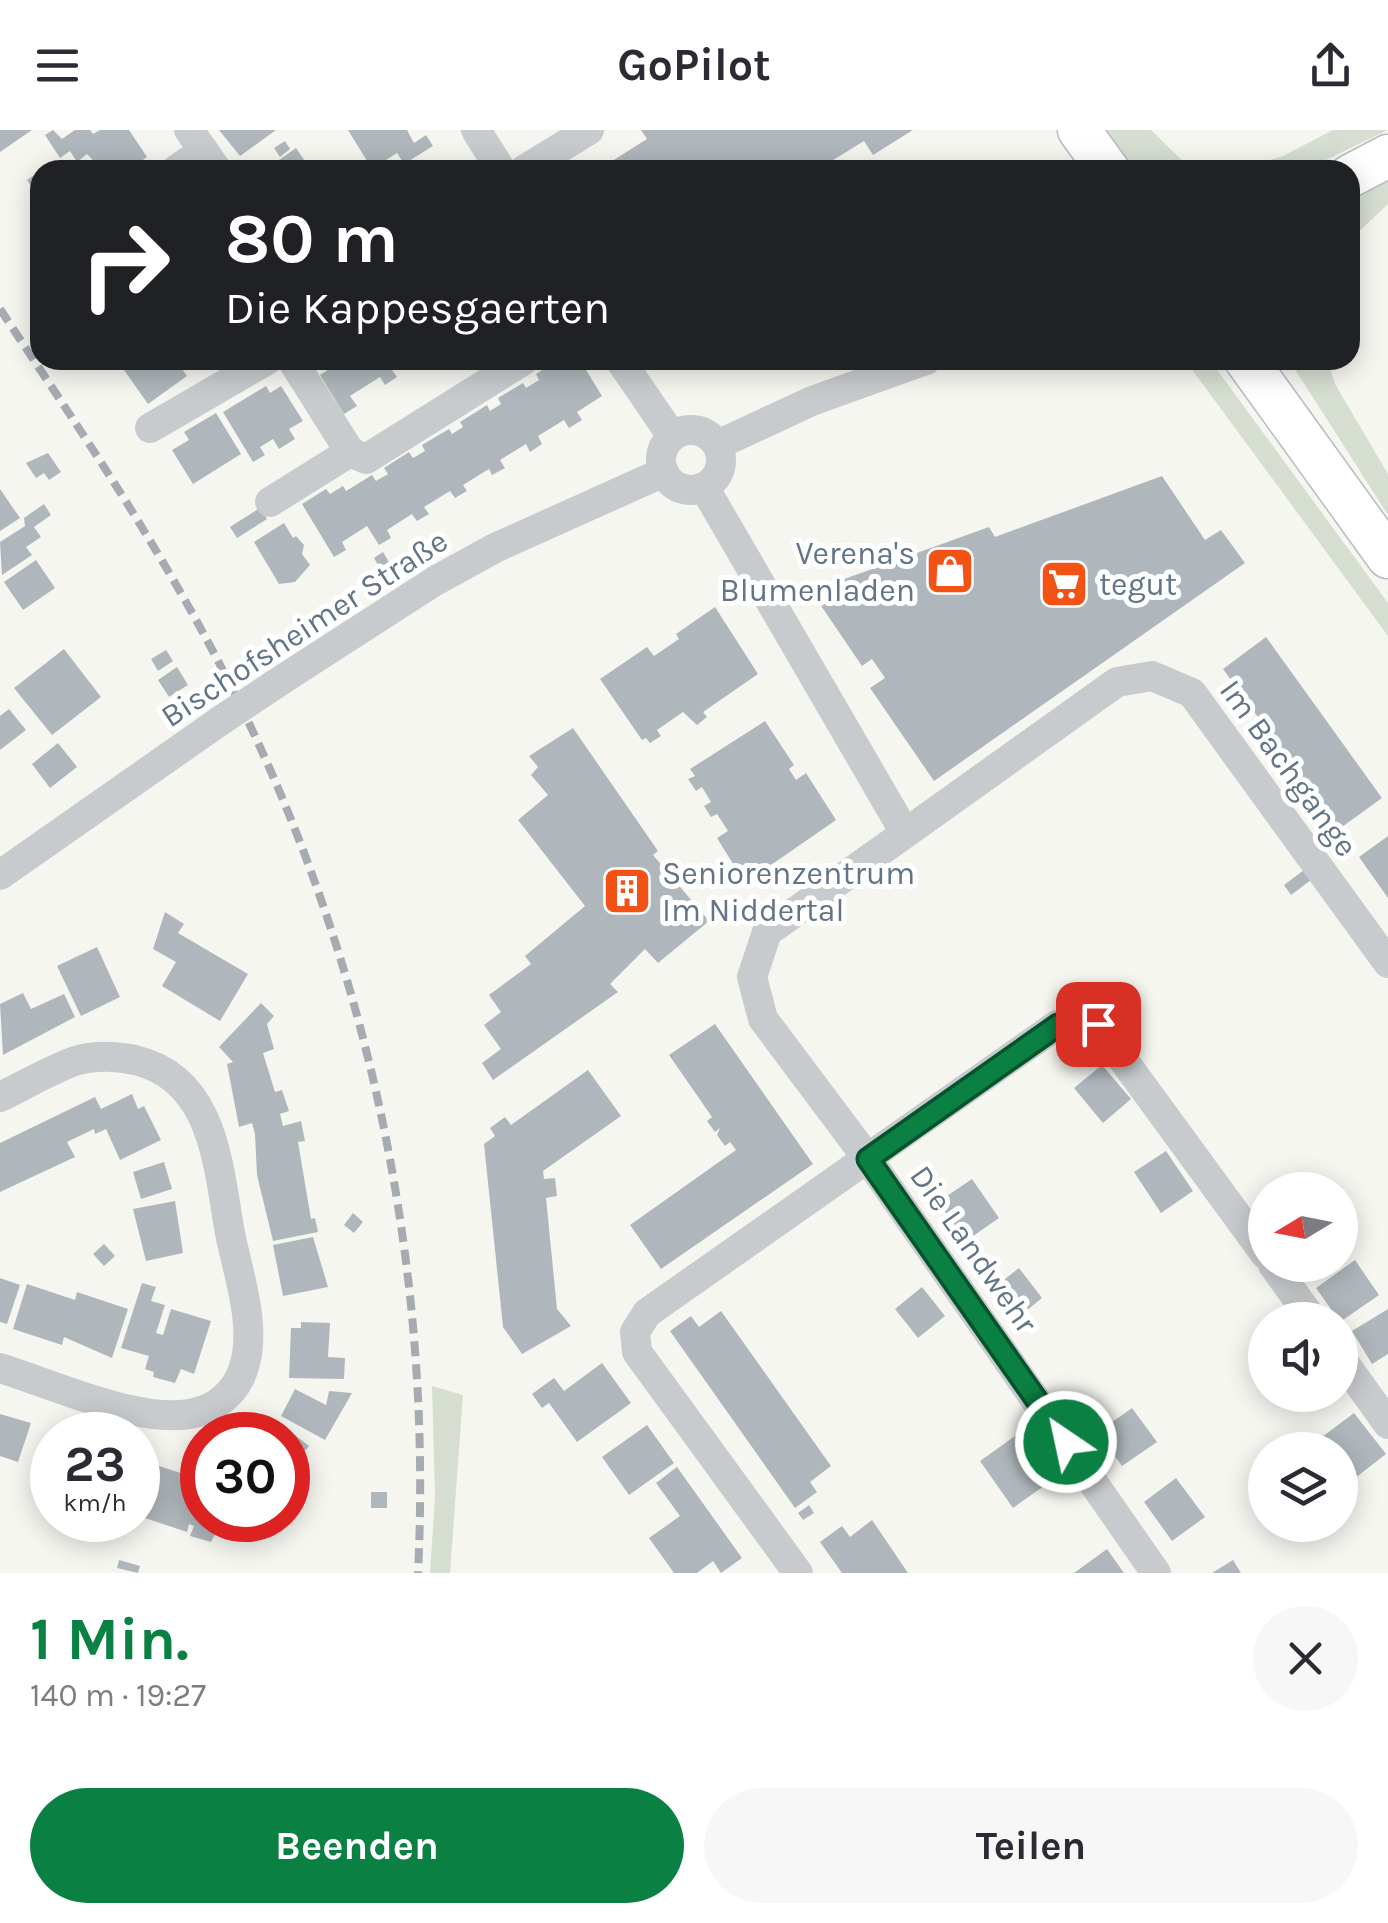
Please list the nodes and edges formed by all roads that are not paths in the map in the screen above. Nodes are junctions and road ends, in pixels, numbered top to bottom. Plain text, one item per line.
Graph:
1 (476, 130) edge
2 (589, 130) edge
3 (1388, 156) edge
4 (495, 160) edge
5 (540, 160) edge
6 (1360, 171) edge
7 (250, 370) edge
8 (298, 370) edge
9 (508, 370) edge
10 (627, 370) edge
11 (898, 370) edge
12 (1271, 379) edge
13 (150, 428) dead end
14 (672, 436) junction
15 (718, 446) junction
16 (350, 452) junction
17 (664, 472) junction
18 (704, 487) junction
19 (270, 502) dead end
20 (1388, 557) edge
21 (904, 830) junction
22 (0, 875) edge
23 (1388, 963) edge
24 (0, 1097) edge
25 (868, 1159) junction
26 (1248, 1231) edge
27 (0, 1368) edge
28 (1358, 1383) edge
29 (1388, 1424) edge
30 (798, 1573) edge
31 (1156, 1573) edge

1 - 4 street
2 - 5 street
3 - 6 main road
7 - 13 street
8 - 16 street
9 - 16 street
10 - 14 street
11 - 15 street
12 - 20 main road
14 - 15 street
14 - 17 street
15 - 18 street
16 - 19 street
17 - 18 street
17 - 22 street, Bischofsheimer Straße, bridge
18 - 21 street
21 - 23 street, Im Bachgange
21 - 25 street, Die Landwehr
24 - 27 street
25 - 26 street
25 - 30 street
25 - 31 street, Die Landwehr
28 - 29 street

